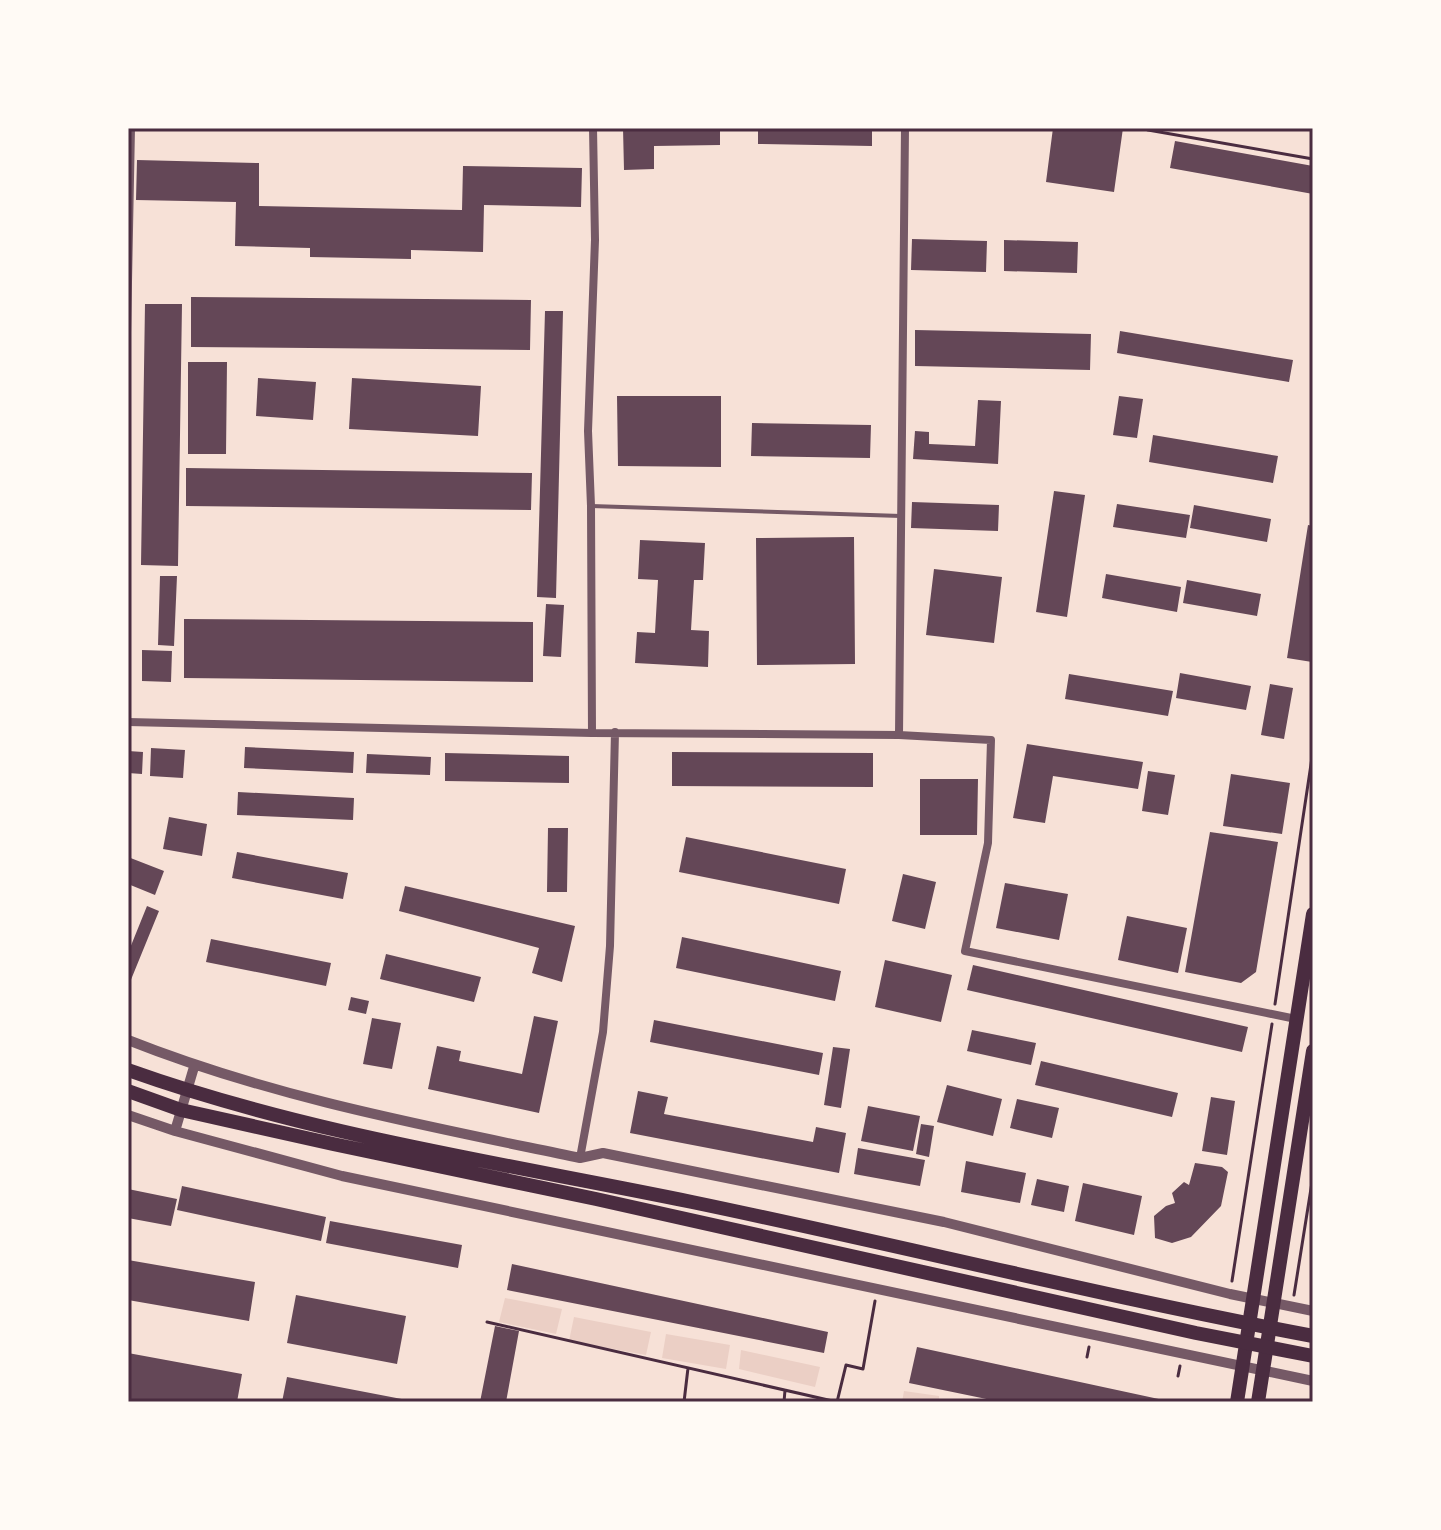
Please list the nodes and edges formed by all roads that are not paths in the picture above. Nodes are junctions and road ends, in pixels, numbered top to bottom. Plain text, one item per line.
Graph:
1 (133, 128) edge
2 (905, 128) edge
3 (593, 129) edge
4 (128, 384) edge
5 (591, 506) junction
6 (903, 516) junction
7 (128, 722) edge
8 (615, 732) junction
9 (592, 733) junction
10 (899, 735) junction
11 (1313, 914) edge
12 (1296, 1019) junction
13 (128, 1040) edge
14 (1313, 1051) edge
15 (194, 1067) junction
16 (128, 1070) edge
17 (128, 1091) edge
18 (187, 1091) junction
19 (181, 1110) junction
20 (128, 1115) edge
21 (175, 1131) junction
22 (580, 1158) junction
23 (1253, 1298) junction
24 (1273, 1302) junction
25 (1313, 1311) edge
26 (1247, 1324) junction
27 (1269, 1328) junction
28 (1313, 1336) edge
29 (1245, 1343) junction
30 (1266, 1347) junction
31 (1313, 1356) edge
32 (1242, 1368) junction
33 (1262, 1372) junction
34 (1313, 1381) edge
35 (1237, 1402) edge
36 (1258, 1402) edge

1 - 4 lane
2 - 6 street
3 - 5 street
5 - 6 lane
5 - 9 street
6 - 10 street
7 - 9 street
8 - 9 street
8 - 10 street
8 - 22 street
10 - 12 street
11 - 12 main road
12 - 23 main road
13 - 15 street
14 - 24 main road
15 - 18 street
15 - 22 street
16 - 18 main road
17 - 19 main road
18 - 19 street
18 - 26 main road
19 - 21 street
19 - 29 main road
20 - 21 street
21 - 32 street
22 - 23 street
23 - 24 street
23 - 26 main road
24 - 25 street
24 - 27 main road
26 - 27 main road
26 - 29 main road
27 - 28 main road
27 - 30 main road
29 - 30 main road
29 - 32 main road
30 - 31 main road
30 - 33 main road
32 - 33 street
32 - 35 main road
33 - 34 street
33 - 36 main road

